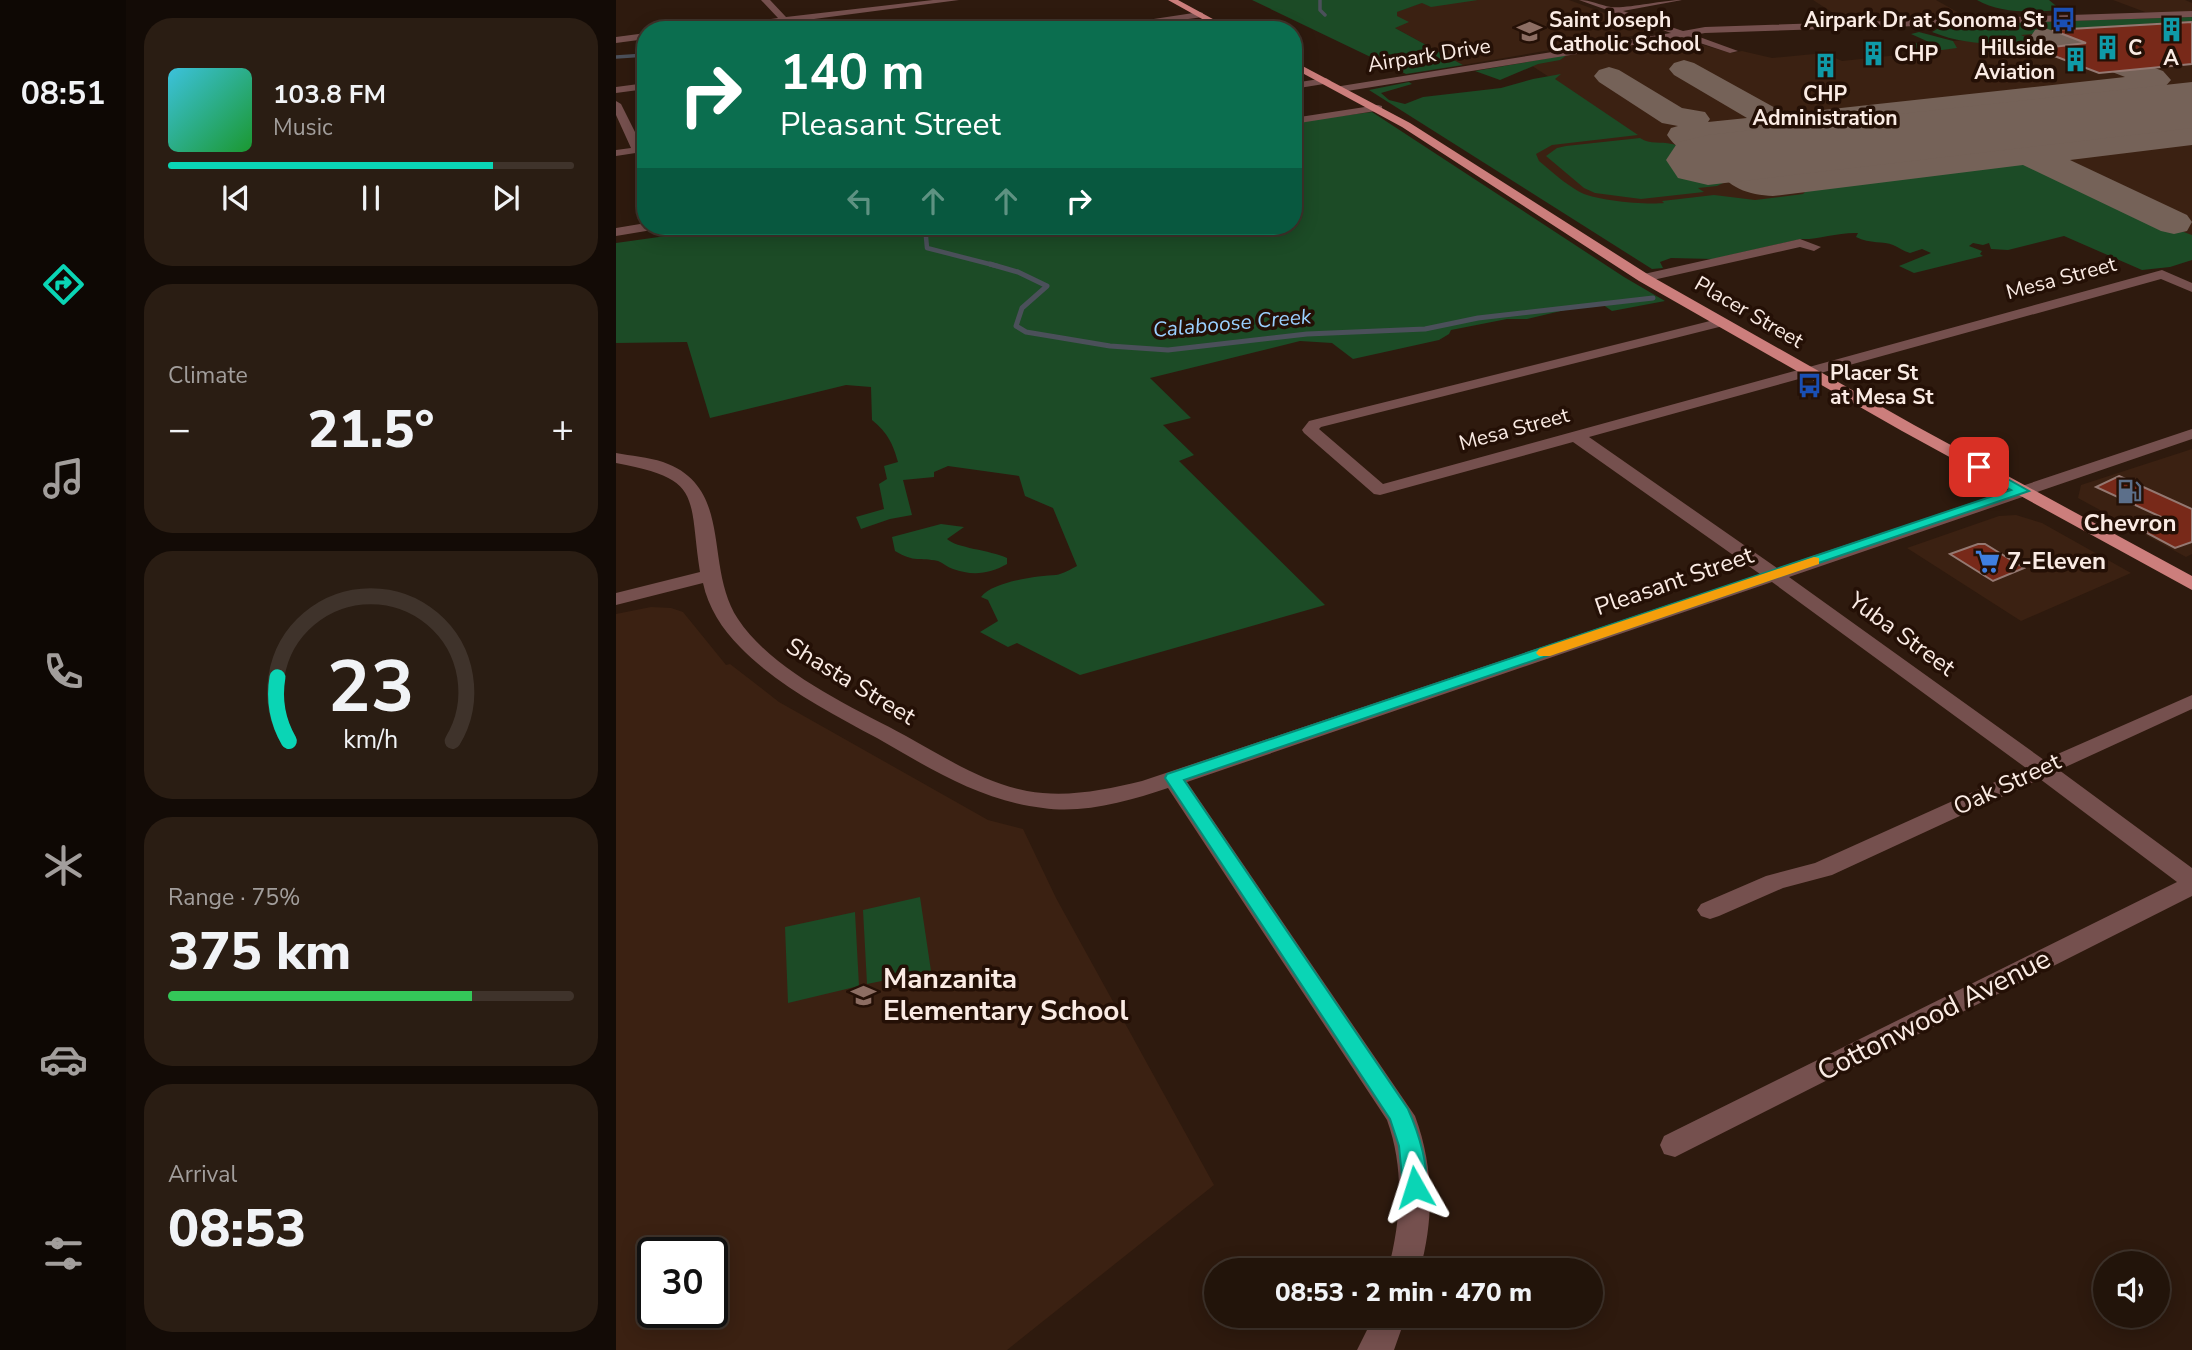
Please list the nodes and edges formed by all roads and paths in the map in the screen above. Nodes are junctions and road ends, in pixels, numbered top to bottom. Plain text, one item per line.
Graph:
1 (765, 0) edge
2 (955, 0) edge
3 (1172, 0) edge
4 (1583, 0) edge
5 (1678, 0) edge
6 (2114, 5) dead end
7 (1610, 10) junction
8 (2192, 14) edge
9 (1200, 15) junction
10 (2136, 16) junction
11 (783, 20) junction
12 (775, 21) edge
13 (1154, 21) edge
14 (1212, 21) edge
15 (1676, 33) junction
16 (637, 37) edge
17 (616, 40) edge
18 (1732, 51) dead end
19 (1302, 69) edge
20 (1326, 81) junction
21 (1302, 85) edge
22 (637, 87) edge
23 (1341, 89) junction
24 (616, 90) edge
25 (616, 104) edge
26 (1378, 108) junction
27 (1302, 120) edge
28 (637, 148) edge
29 (637, 150) edge
30 (616, 153) edge
31 (637, 228) edge
32 (616, 232) edge
33 (1814, 247) dead end
34 (1644, 278) junction
35 (2192, 288) edge
36 (1723, 322) junction
37 (1808, 372) junction
38 (2192, 433) edge
39 (1576, 436) junction
40 (616, 458) edge
41 (2022, 491) junction
42 (711, 575) junction
43 (1776, 575) junction
44 (2192, 583) edge
45 (616, 599) edge
46 (2192, 701) edge
47 (2042, 768) junction
48 (1173, 778) junction
49 (2192, 883) edge
50 (1710, 910) dead end
51 (1675, 1146) dead end
52 (1406, 1258) edge

1 - 11 street
2 - 11 street
3 - 9 main road
4 - 7 street
5 - 7 street
6 - 10 street
7 - 15 street
8 - 10 street, Airpark Drive
9 - 13 street
9 - 14 main road
10 - 15 street, Airpark Drive
11 - 12 street
15 - 18 street
15 - 23 street, Airpark Drive
16 - 17 street
19 - 20 main road, Placer Street
20 - 21 street
20 - 23 main road, Placer Street
22 - 24 street
23 - 26 main road, Placer Street
25 - 28 street
26 - 27 street
26 - 34 main road, Placer Street
29 - 30 street
31 - 32 street
33 - 34 street
34 - 36 main road, Placer Street
35 - 37 street, Mesa Street
36 - 37 main road, Placer Street
36 - 39 street, Mesa Street
37 - 39 street, Mesa Street
37 - 41 main road, Placer Street
38 - 41 street, Pleasant Street
39 - 43 street, Yuba Street
40 - 42 street, Shasta Street
41 - 43 street, Pleasant Street
41 - 44 main road, Placer Street
42 - 45 street
42 - 48 street, Shasta Street
43 - 47 street, Yuba Street
43 - 48 street, Pleasant Street
46 - 47 street, Oak Street
47 - 49 street, Yuba Street
47 - 50 street, Oak Street
48 - 52 street
49 - 51 street, Cottonwood Avenue

